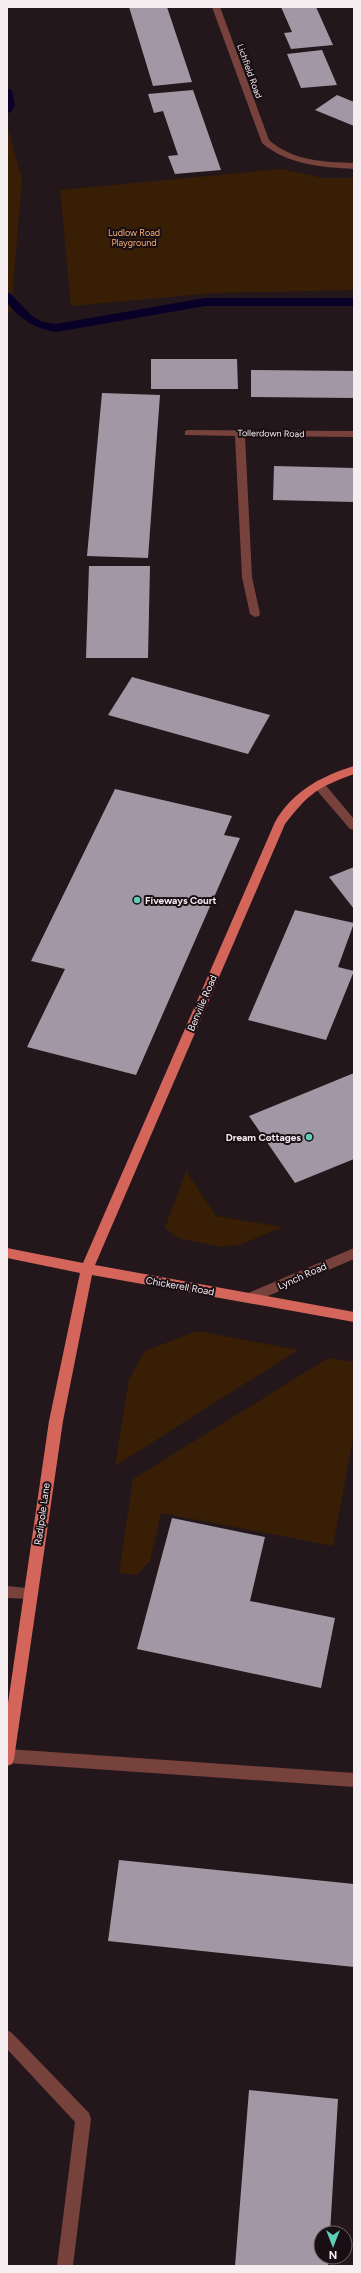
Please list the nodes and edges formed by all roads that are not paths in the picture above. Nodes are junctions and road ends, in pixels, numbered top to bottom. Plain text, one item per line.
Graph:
1 (216, 7) edge
2 (354, 166) edge
3 (188, 433) dead end
4 (240, 433) junction
5 (354, 434) edge
6 (255, 614) dead end
7 (354, 770) edge
8 (318, 784) junction
9 (354, 826) edge
10 (7, 1253) edge
11 (354, 1253) edge
12 (86, 1269) junction
13 (250, 1298) junction
14 (354, 1317) edge
15 (7, 1592) edge
16 (31, 1593) junction
17 (8, 1756) edge
18 (7, 1760) edge
19 (354, 1780) edge
20 (7, 2038) edge
21 (65, 2266) edge

1 - 2 street, Lichfield Road
3 - 4 street, Tollerdown Road
4 - 5 street, Tollerdown Road
4 - 6 street
7 - 8 main road, Benville Road
8 - 9 street
8 - 12 main road, Benville Road
10 - 12 main road, Chickerell Road
11 - 13 street, Lynch Road
12 - 13 main road, Chickerell Road
12 - 16 main road, Radipole Lane
13 - 14 main road, Chickerell Road
15 - 16 street
16 - 17 main road, Radipole Lane
17 - 18 main road, Radipole Lane
17 - 19 street
20 - 21 street

